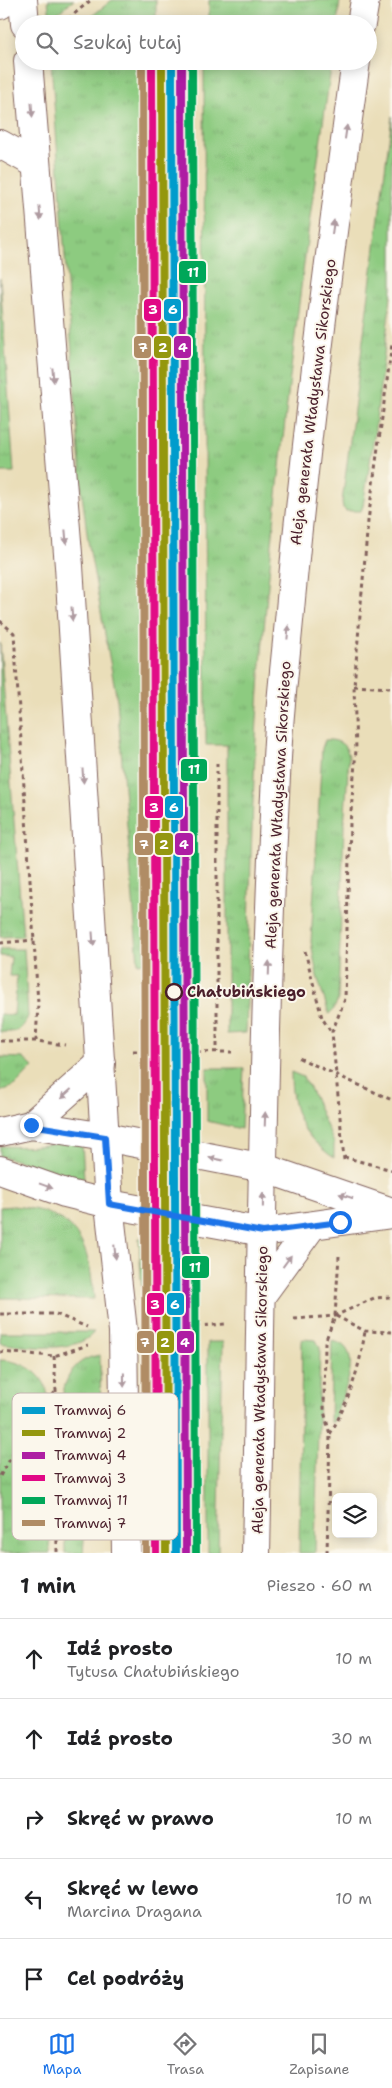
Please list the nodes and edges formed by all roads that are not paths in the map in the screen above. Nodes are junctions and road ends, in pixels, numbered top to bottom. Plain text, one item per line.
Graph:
1 (7, 0) edge
2 (23, 0) edge
3 (365, 0) edge
4 (0, 6) edge
5 (24, 15) edge
6 (362, 15) edge
7 (29, 70) edge
8 (355, 70) edge
9 (0, 144) edge
10 (36, 164) junction
11 (101, 1063) junction
12 (31, 1125) junction
13 (0, 1132) edge
14 (105, 1137) junction
15 (264, 1168) junction
16 (0, 1170) edge
17 (109, 1204) junction
18 (392, 1213) edge
19 (312, 1226) junction
20 (263, 1232) junction
21 (261, 1296) junction
22 (125, 1393) edge
23 (126, 1540) edge
24 (126, 1553) edge
25 (256, 1553) edge

1 - 4 street
2 - 5 street
3 - 6 street
7 -> 10 street
15 -> 8 street, Aleja generała Władysława Sikorskiego
9 - 10 street
10 -> 11 street
11 -> 12 street
11 - 14 street
12 - 13 street
12 - 14 street
15 -> 14 street
14 - 17 street
18 -> 15 street
20 -> 15 street, Aleja generała Władysława Sikorskiego
16 -> 17 street
17 - 20 street
17 -> 22 street
18 - 19 street
19 - 20 street
21 -> 19 street
20 - 21 street, Aleja generała Władysława Sikorskiego
21 - 25 street, Aleja generała Władysława Sikorskiego
23 -> 24 street

